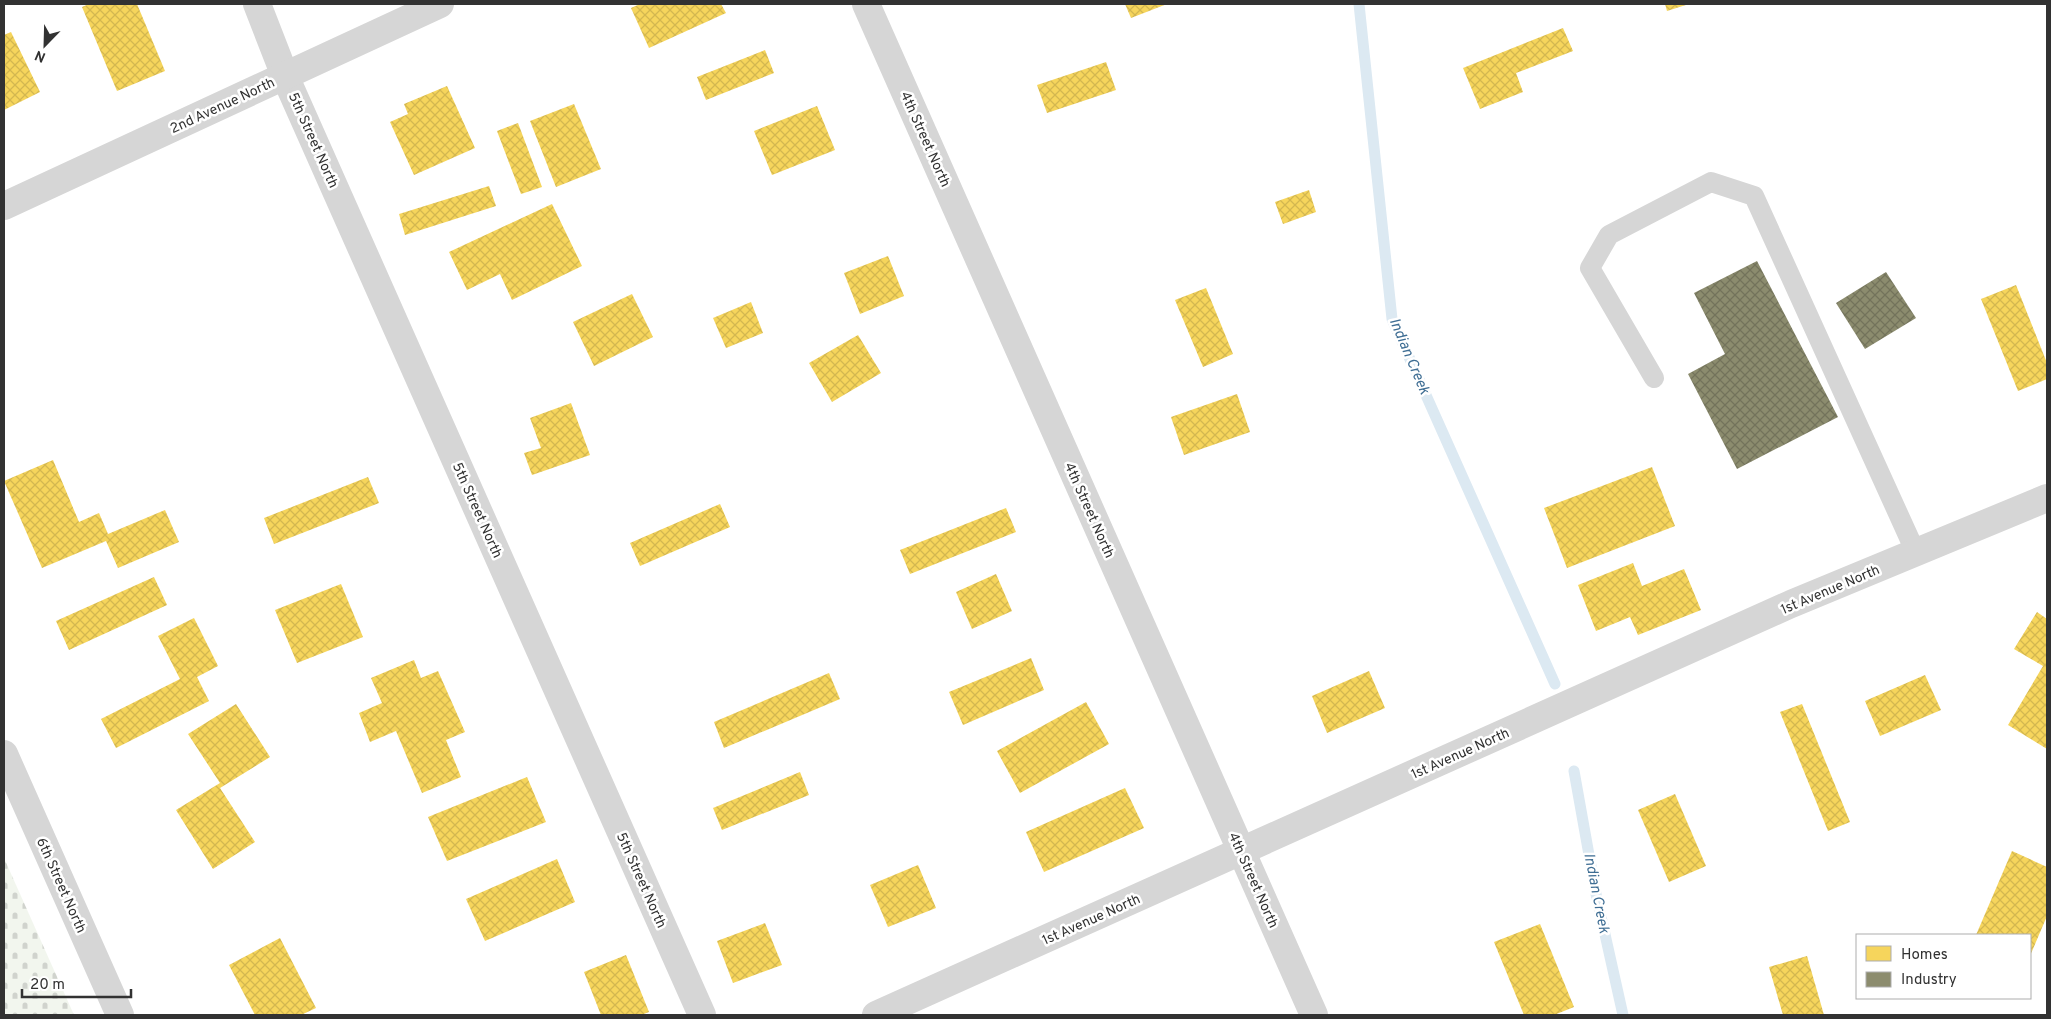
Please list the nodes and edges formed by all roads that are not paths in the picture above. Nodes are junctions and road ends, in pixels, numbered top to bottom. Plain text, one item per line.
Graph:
1 (257, 4) edge
2 (440, 4) edge
3 (866, 4) edge
4 (285, 76) junction
5 (4, 206) edge
6 (1654, 378) dead end
7 (2047, 498) edge
8 (1916, 553) junction
9 (4, 754) edge
10 (1241, 851) junction
11 (120, 1015) edge
12 (702, 1015) edge
13 (876, 1015) edge
14 (1314, 1015) edge

1 - 4 street, 5th Street North
2 - 4 street, 2nd Avenue North
3 - 10 street, 4th Street North
4 - 5 street, 2nd Avenue North
4 - 12 street, 5th Street North
6 - 8 lane
7 - 8 street, 1st Avenue North
8 - 10 street, 1st Avenue North
9 - 11 street, 6th Street North
10 - 13 street, 1st Avenue North
10 - 14 street, 4th Street North

